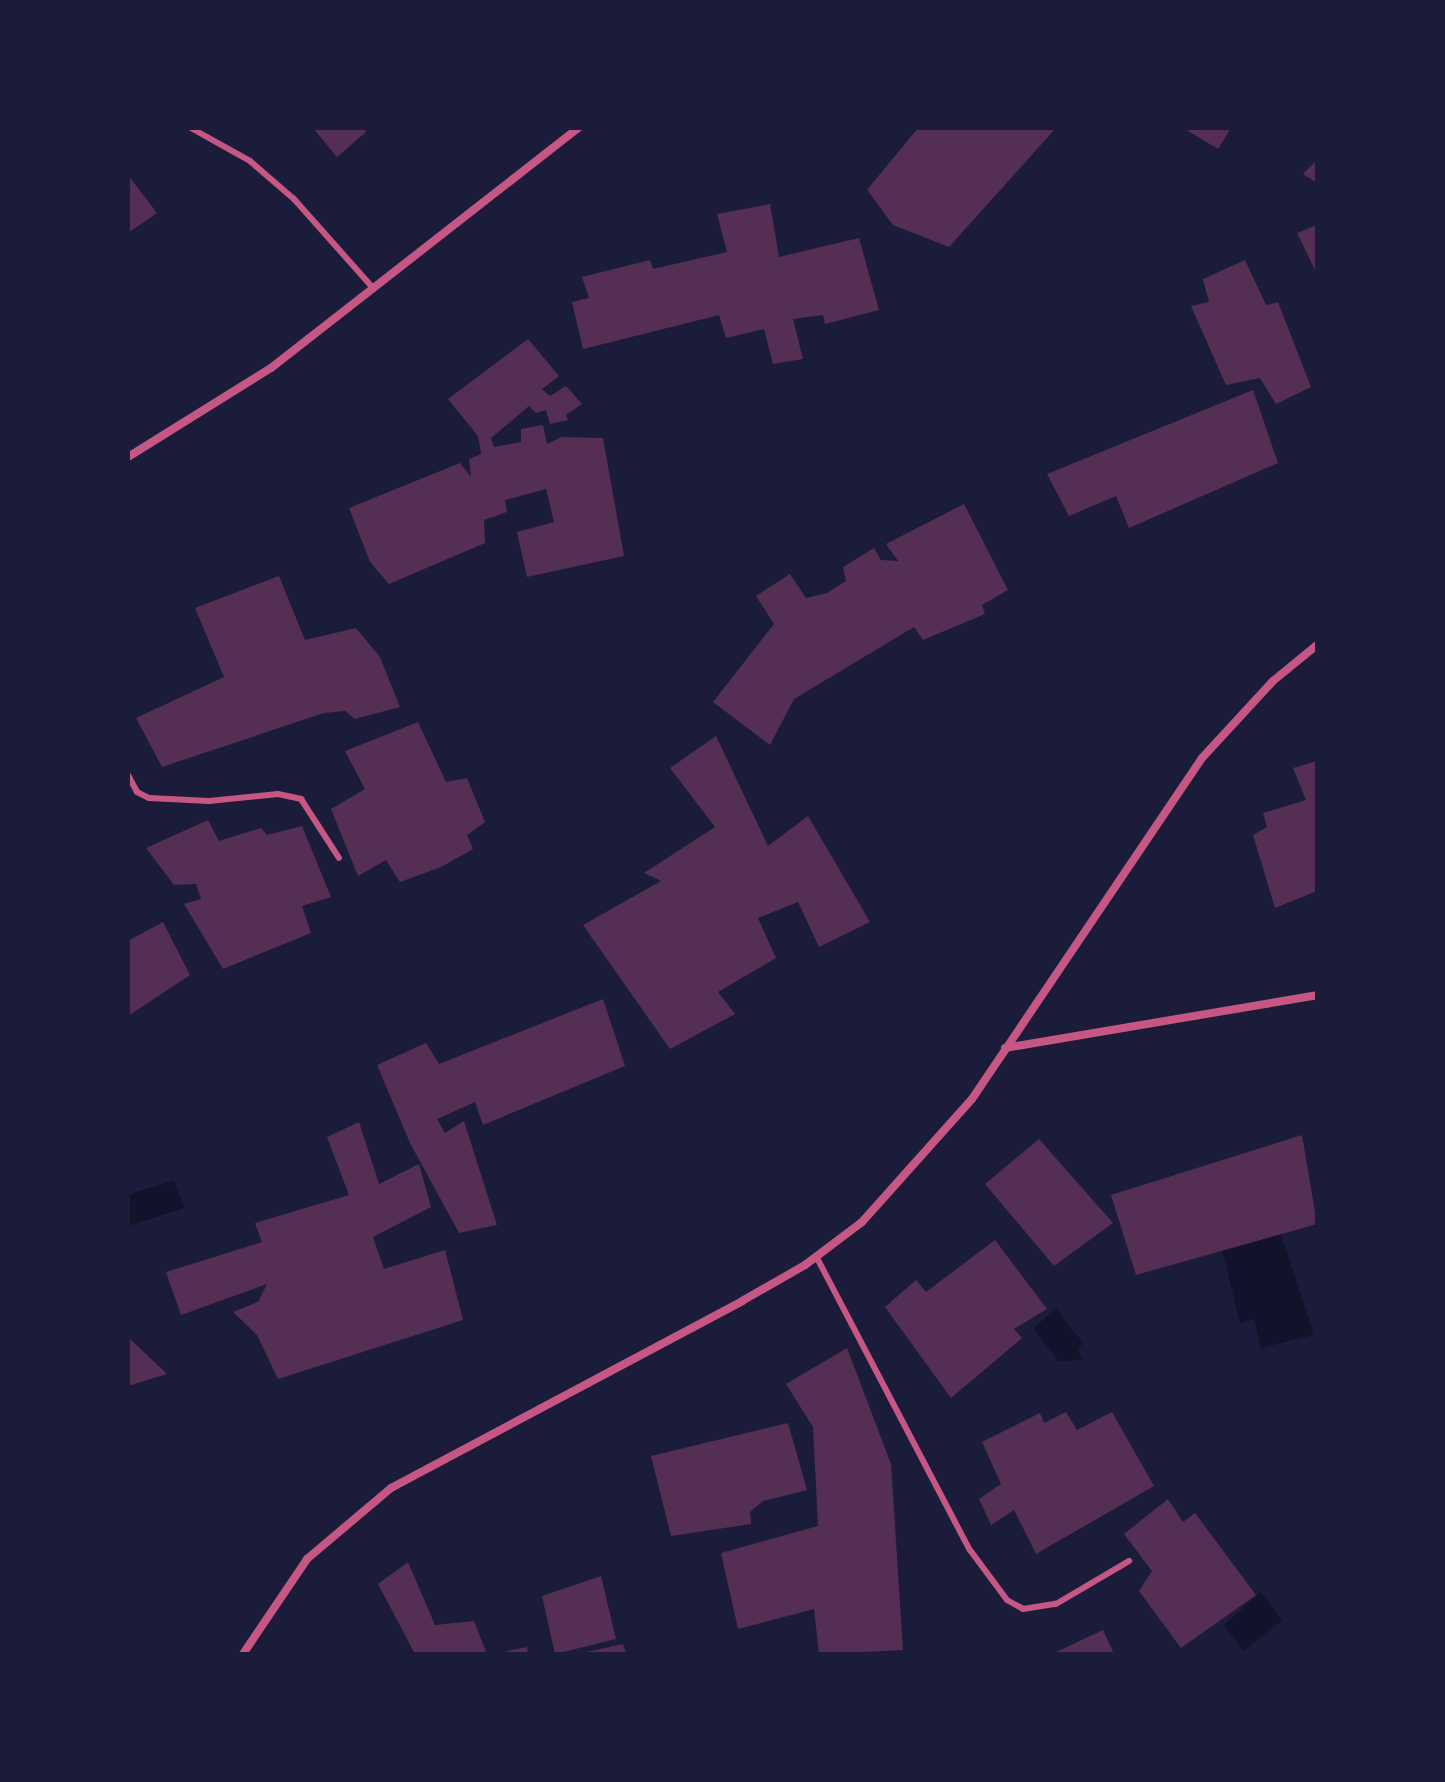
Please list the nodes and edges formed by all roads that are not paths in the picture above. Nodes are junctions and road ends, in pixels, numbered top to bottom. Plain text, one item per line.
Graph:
1 (191, 128) edge
2 (578, 128) edge
3 (374, 289) junction
4 (128, 457) edge
5 (1317, 645) edge
6 (128, 775) edge
7 (339, 858) dead end
8 (1317, 995) edge
9 (1005, 1048) junction
10 (816, 1256) junction
11 (1129, 1561) dead end
12 (243, 1654) edge

1 - 3 lane
2 - 3 street
3 - 4 street
5 - 9 street
6 - 7 lane
8 - 9 street
9 - 10 street
10 - 11 lane
10 - 12 street

